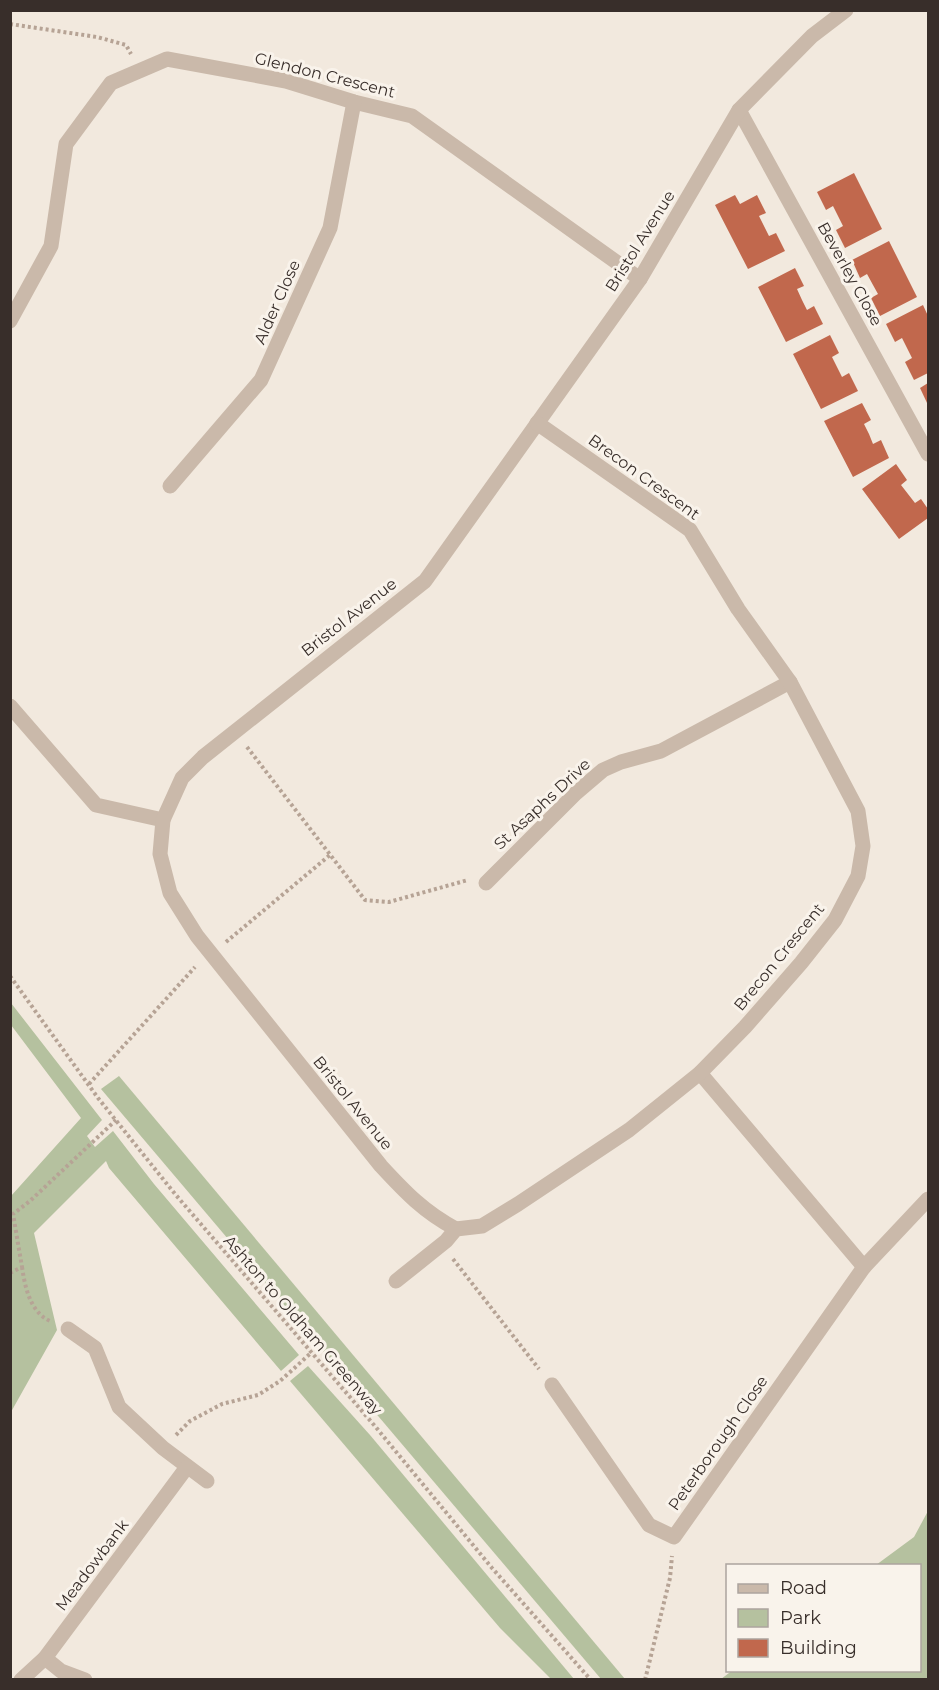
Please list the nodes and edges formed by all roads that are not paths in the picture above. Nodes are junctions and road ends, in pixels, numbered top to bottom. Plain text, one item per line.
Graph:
1 (846, 10) edge
2 (354, 102) junction
3 (739, 110) junction
4 (640, 279) junction
5 (10, 321) edge
6 (537, 423) junction
7 (928, 454) edge
8 (170, 486) dead end
9 (790, 681) junction
10 (10, 706) edge
11 (163, 820) junction
12 (486, 883) road end
13 (700, 1072) junction
14 (928, 1199) edge
15 (456, 1229) junction
16 (864, 1268) junction
17 (396, 1281) dead end
18 (68, 1329) road end
19 (552, 1385) road end
20 (187, 1467) junction
21 (207, 1481) dead end
22 (45, 1658) junction
23 (21, 1680) edge
24 (85, 1680) edge

1 - 3 street, Bristol Avenue
2 - 4 street, Glendon Crescent
2 - 5 street, Glendon Crescent
2 - 8 street, Alder Close
3 - 4 street, Bristol Avenue
3 - 7 street, Beverley Close
4 - 6 street, Bristol Avenue
6 - 9 street, Brecon Crescent
6 - 11 street, Bristol Avenue
9 - 12 street, St Asaphs Drive
9 - 13 street, Brecon Crescent
10 - 11 street
11 - 15 street, Bristol Avenue
13 - 15 street, Brecon Crescent
13 - 16 street
14 - 16 street, Peterborough Close
15 - 17 street
16 - 19 street, Peterborough Close
18 - 20 street
20 - 21 street
20 - 22 street, Meadowbank
22 - 23 street, Meadowbank
22 - 24 street

